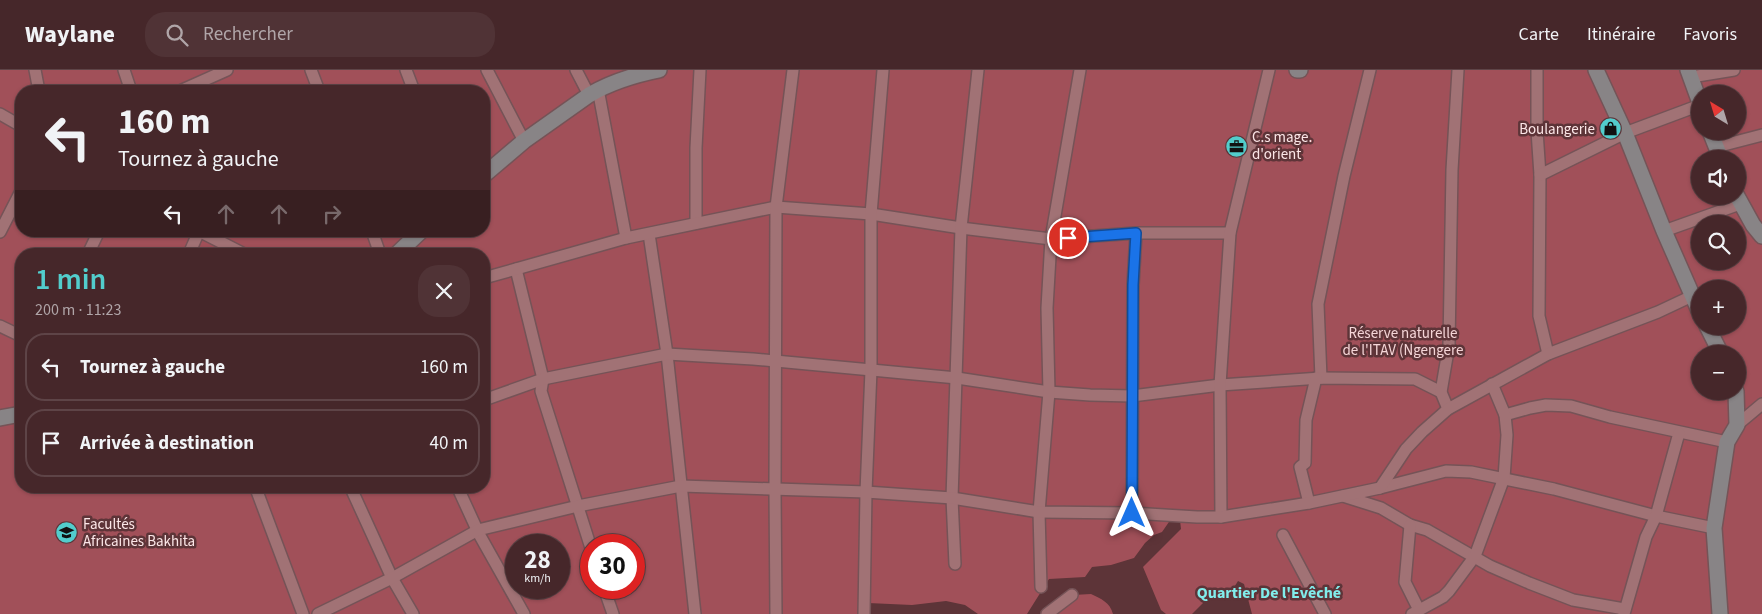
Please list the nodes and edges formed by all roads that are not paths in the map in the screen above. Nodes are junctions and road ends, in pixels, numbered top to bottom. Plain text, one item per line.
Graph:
1 (34, 70) edge
2 (124, 70) edge
3 (227, 70) edge
4 (311, 70) edge
5 (406, 70) edge
6 (487, 70) edge
7 (576, 70) edge
8 (659, 70) edge
9 (700, 70) edge
10 (793, 70) edge
11 (884, 70) edge
12 (978, 70) edge
13 (1080, 70) edge
14 (1268, 70) edge
15 (1370, 70) edge
16 (1458, 70) edge
17 (1537, 70) edge
18 (1596, 70) edge
19 (1734, 70) edge
20 (1690, 73) edge
21 (38, 85) edge
22 (129, 85) edge
23 (193, 85) edge
24 (317, 85) edge
25 (412, 85) edge
26 (1694, 85) edge
27 (594, 92) junction
28 (1691, 107) edge
29 (0, 114) edge
30 (15, 123) edge
31 (1625, 133) junction
32 (1762, 135) edge
33 (524, 141) junction
34 (1725, 150) edge
35 (490, 170) edge
36 (1540, 175) junction
37 (15, 203) edge
38 (1727, 205) edge
39 (1743, 205) edge
40 (776, 207) junction
41 (871, 214) junction
42 (696, 223) junction
43 (961, 228) junction
44 (1759, 228) edge
45 (1664, 231) junction
46 (0, 232) edge
47 (1136, 233) junction
48 (649, 234) junction
49 (1230, 234) junction
50 (211, 237) edge
51 (415, 237) edge
52 (626, 238) junction
53 (1051, 239) junction
54 (232, 248) edge
55 (404, 248) edge
56 (516, 269) junction
57 (490, 276) edge
58 (1691, 294) edge
59 (1691, 296) edge
60 (0, 326) edge
61 (15, 333) edge
62 (668, 354) junction
63 (1548, 354) junction
64 (776, 362) junction
65 (871, 370) junction
66 (957, 378) junction
67 (1319, 378) junction
68 (543, 379) junction
69 (1492, 384) junction
70 (1220, 385) junction
71 (1049, 392) junction
72 (1441, 392) junction
73 (1132, 396) junction
74 (490, 398) edge
75 (1736, 400) edge
76 (1762, 404) edge
77 (1448, 409) junction
78 (15, 415) edge
79 (1505, 415) junction
80 (0, 418) edge
81 (1737, 425) junction
82 (1679, 433) junction
83 (1727, 442) junction
84 (1504, 478) junction
85 (681, 486) junction
86 (1380, 488) junction
87 (775, 490) junction
88 (866, 492) junction
89 (258, 493) edge
90 (353, 493) edge
91 (460, 493) edge
92 (1341, 496) junction
93 (952, 498) junction
94 (1309, 503) junction
95 (578, 506) junction
96 (1039, 512) junction
97 (1132, 513) junction
98 (1656, 516) junction
99 (1221, 517) junction
100 (1410, 525) junction
101 (1714, 528) junction
102 (478, 530) junction
103 (587, 534) edge
104 (1283, 534) dead end
105 (1475, 556) junction
106 (955, 564) dead end
107 (392, 578) junction
108 (1041, 587) dead end
109 (1072, 595) dead end
110 (1442, 597) junction
111 (608, 599) edge
112 (695, 612) edge
113 (1415, 612) edge
114 (1624, 612) edge
115 (304, 614) edge
116 (318, 614) edge
117 (413, 614) edge
118 (524, 614) edge
119 (613, 614) edge
120 (683, 614) edge
121 (776, 614) edge
122 (864, 614) edge
123 (1046, 614) edge
124 (1325, 614) edge
125 (1433, 614) edge
126 (1720, 614) edge

1 - 21 street
2 - 22 street
3 - 23 street
4 - 24 street
5 - 25 street
6 - 33 street
7 - 27 street
8 - 27 street
9 - 42 street
10 - 40 street
11 - 41 street
12 - 43 street
13 - 53 street
14 - 49 street
15 - 67 street
16 - 72 street
17 - 36 street
18 - 31 street
19 - 20 street
20 - 26 street
27 - 33 street
27 - 52 street
28 - 31 street
29 - 30 street
31 - 36 street
31 - 45 street
32 - 34 street
33 - 35 street
36 - 63 street
37 - 46 street
38 - 45 street
39 - 44 street
40 - 41 street
40 - 42 street
40 - 64 street
41 - 43 street
41 - 65 street
42 - 48 street
43 - 53 street
43 - 66 street
45 - 58 street
47 - 49 street
47 - 53 street
47 - 73 street
48 - 52 street
48 - 62 street
49 - 70 street
50 - 54 street
51 - 55 street
52 - 56 street
53 - 71 street
56 - 57 street
56 - 68 street
59 - 63 street
60 - 61 street
62 - 64 street
62 - 68 street
62 - 85 street
63 - 69 street
64 - 65 street
64 - 87 street
65 - 66 street
65 - 88 street
66 - 71 street
66 - 93 street
67 - 70 street
67 - 72 street
67 - 94 street
68 - 74 street
68 - 95 street
69 - 77 street
69 - 79 street
70 - 73 street
70 - 99 street
71 - 73 street
71 - 96 street
72 - 77 street
73 - 97 street
75 - 81 street
76 - 81 street
77 - 86 street
78 - 80 street
79 - 82 street
79 - 84 street
81 - 83 street
82 - 83 street
82 - 98 street
83 - 101 street
84 - 86 street
84 - 98 street
84 - 105 street
85 - 87 street
85 - 95 street
85 - 112 street
86 - 92 street
87 - 88 street
87 - 121 street
88 - 93 street
88 - 122 street
89 - 115 street
90 - 107 street
91 - 102 street
92 - 94 street
92 - 100 street
93 - 96 street
93 - 106 street
94 - 99 street
95 - 102 street
95 - 103 street
96 - 97 street
96 - 108 street
97 - 99 street
98 - 101 street
98 - 114 street
100 - 105 street
100 - 113 street
101 - 126 street
102 - 107 street
102 - 118 street
104 - 124 street
105 - 110 street
105 - 114 street
107 - 116 street
107 - 117 street
109 - 123 street
110 - 113 street
110 - 125 street
111 - 119 street
112 - 120 street

